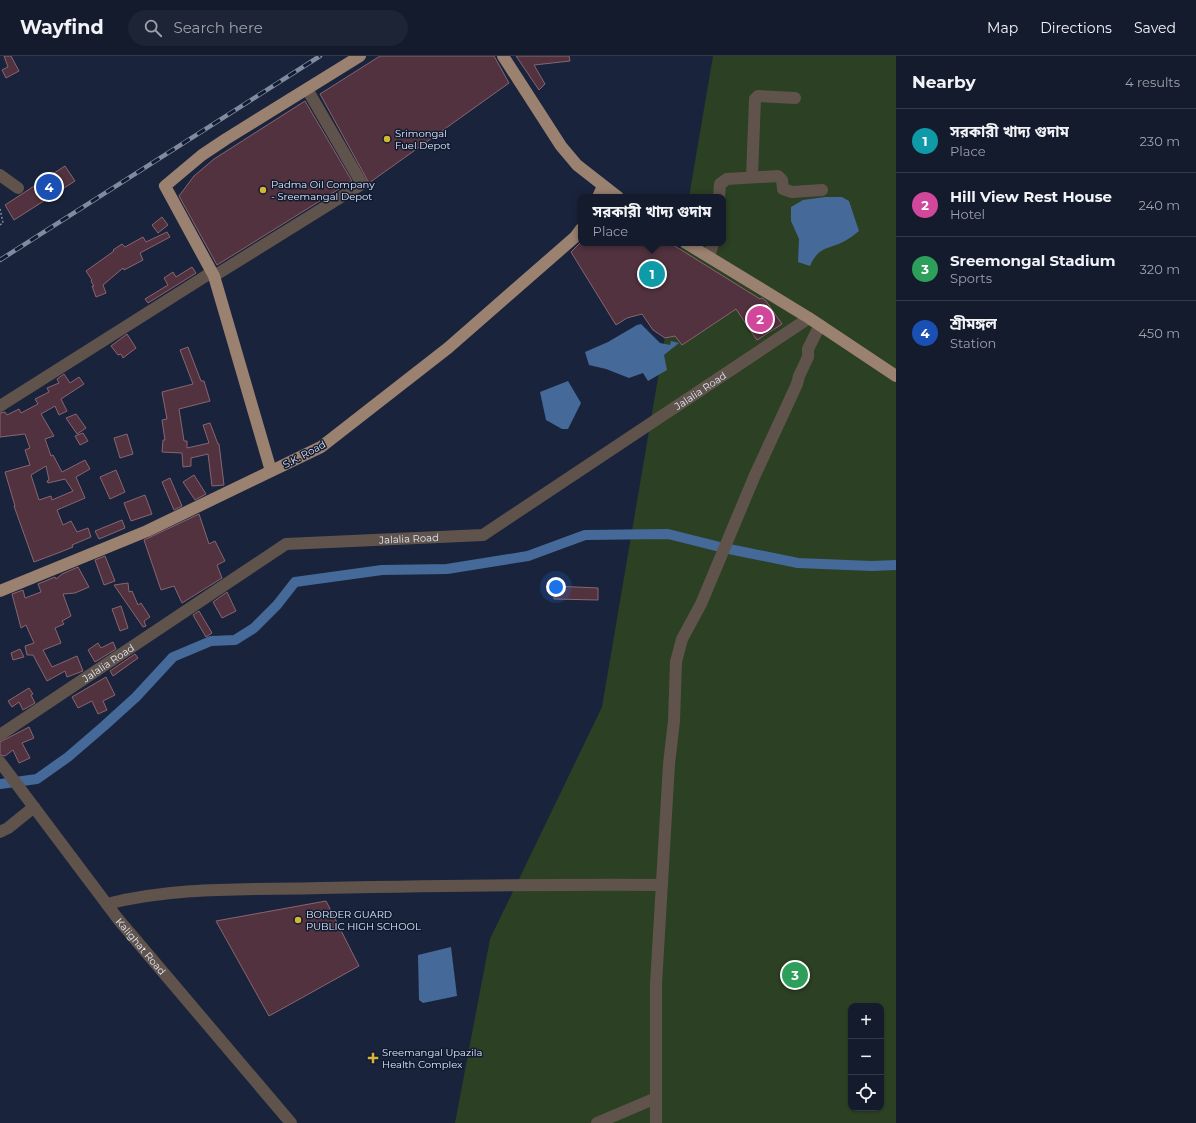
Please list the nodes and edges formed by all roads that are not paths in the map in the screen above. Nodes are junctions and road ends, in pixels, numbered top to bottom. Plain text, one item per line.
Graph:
1 (360, 56) edge
2 (503, 56) edge
3 (307, 89) junction
4 (795, 98) dead end
5 (0, 175) edge
6 (752, 177) junction
7 (18, 188) dead end
8 (822, 190) dead end
9 (600, 191) edge
10 (719, 194) edge
11 (578, 233) edge
12 (691, 246) edge
13 (712, 246) edge
14 (709, 257) junction
15 (213, 274) junction
16 (809, 318) junction
17 (820, 326) junction
18 (896, 376) edge
19 (0, 406) edge
20 (271, 471) junction
21 (0, 591) edge
22 (0, 735) edge
23 (0, 762) edge
24 (34, 807) junction
25 (0, 832) edge
26 (662, 885) junction
27 (107, 904) junction
28 (656, 1098) junction
29 (291, 1123) edge
30 (597, 1123) edge
31 (656, 1123) edge

1 - 3 main road
2 - 9 main road
3 - 15 main road
3 - 15 street
4 - 6 street
5 - 7 street
6 - 8 street
6 - 10 street
11 - 20 main road, S.K. Road
12 - 14 main road
13 - 14 street
14 - 16 main road
15 - 19 street
15 - 20 main road
16 - 17 main road
16 - 22 street, Jalalia Road
17 - 18 main road
17 - 26 street
20 - 21 main road, S.K. Road
23 - 24 street, Kalighat Road
24 - 25 street
24 - 27 street, Kalighat Road
26 - 27 street
26 - 28 street
27 - 29 street, Kalighat Road
28 - 30 street
28 - 31 street

